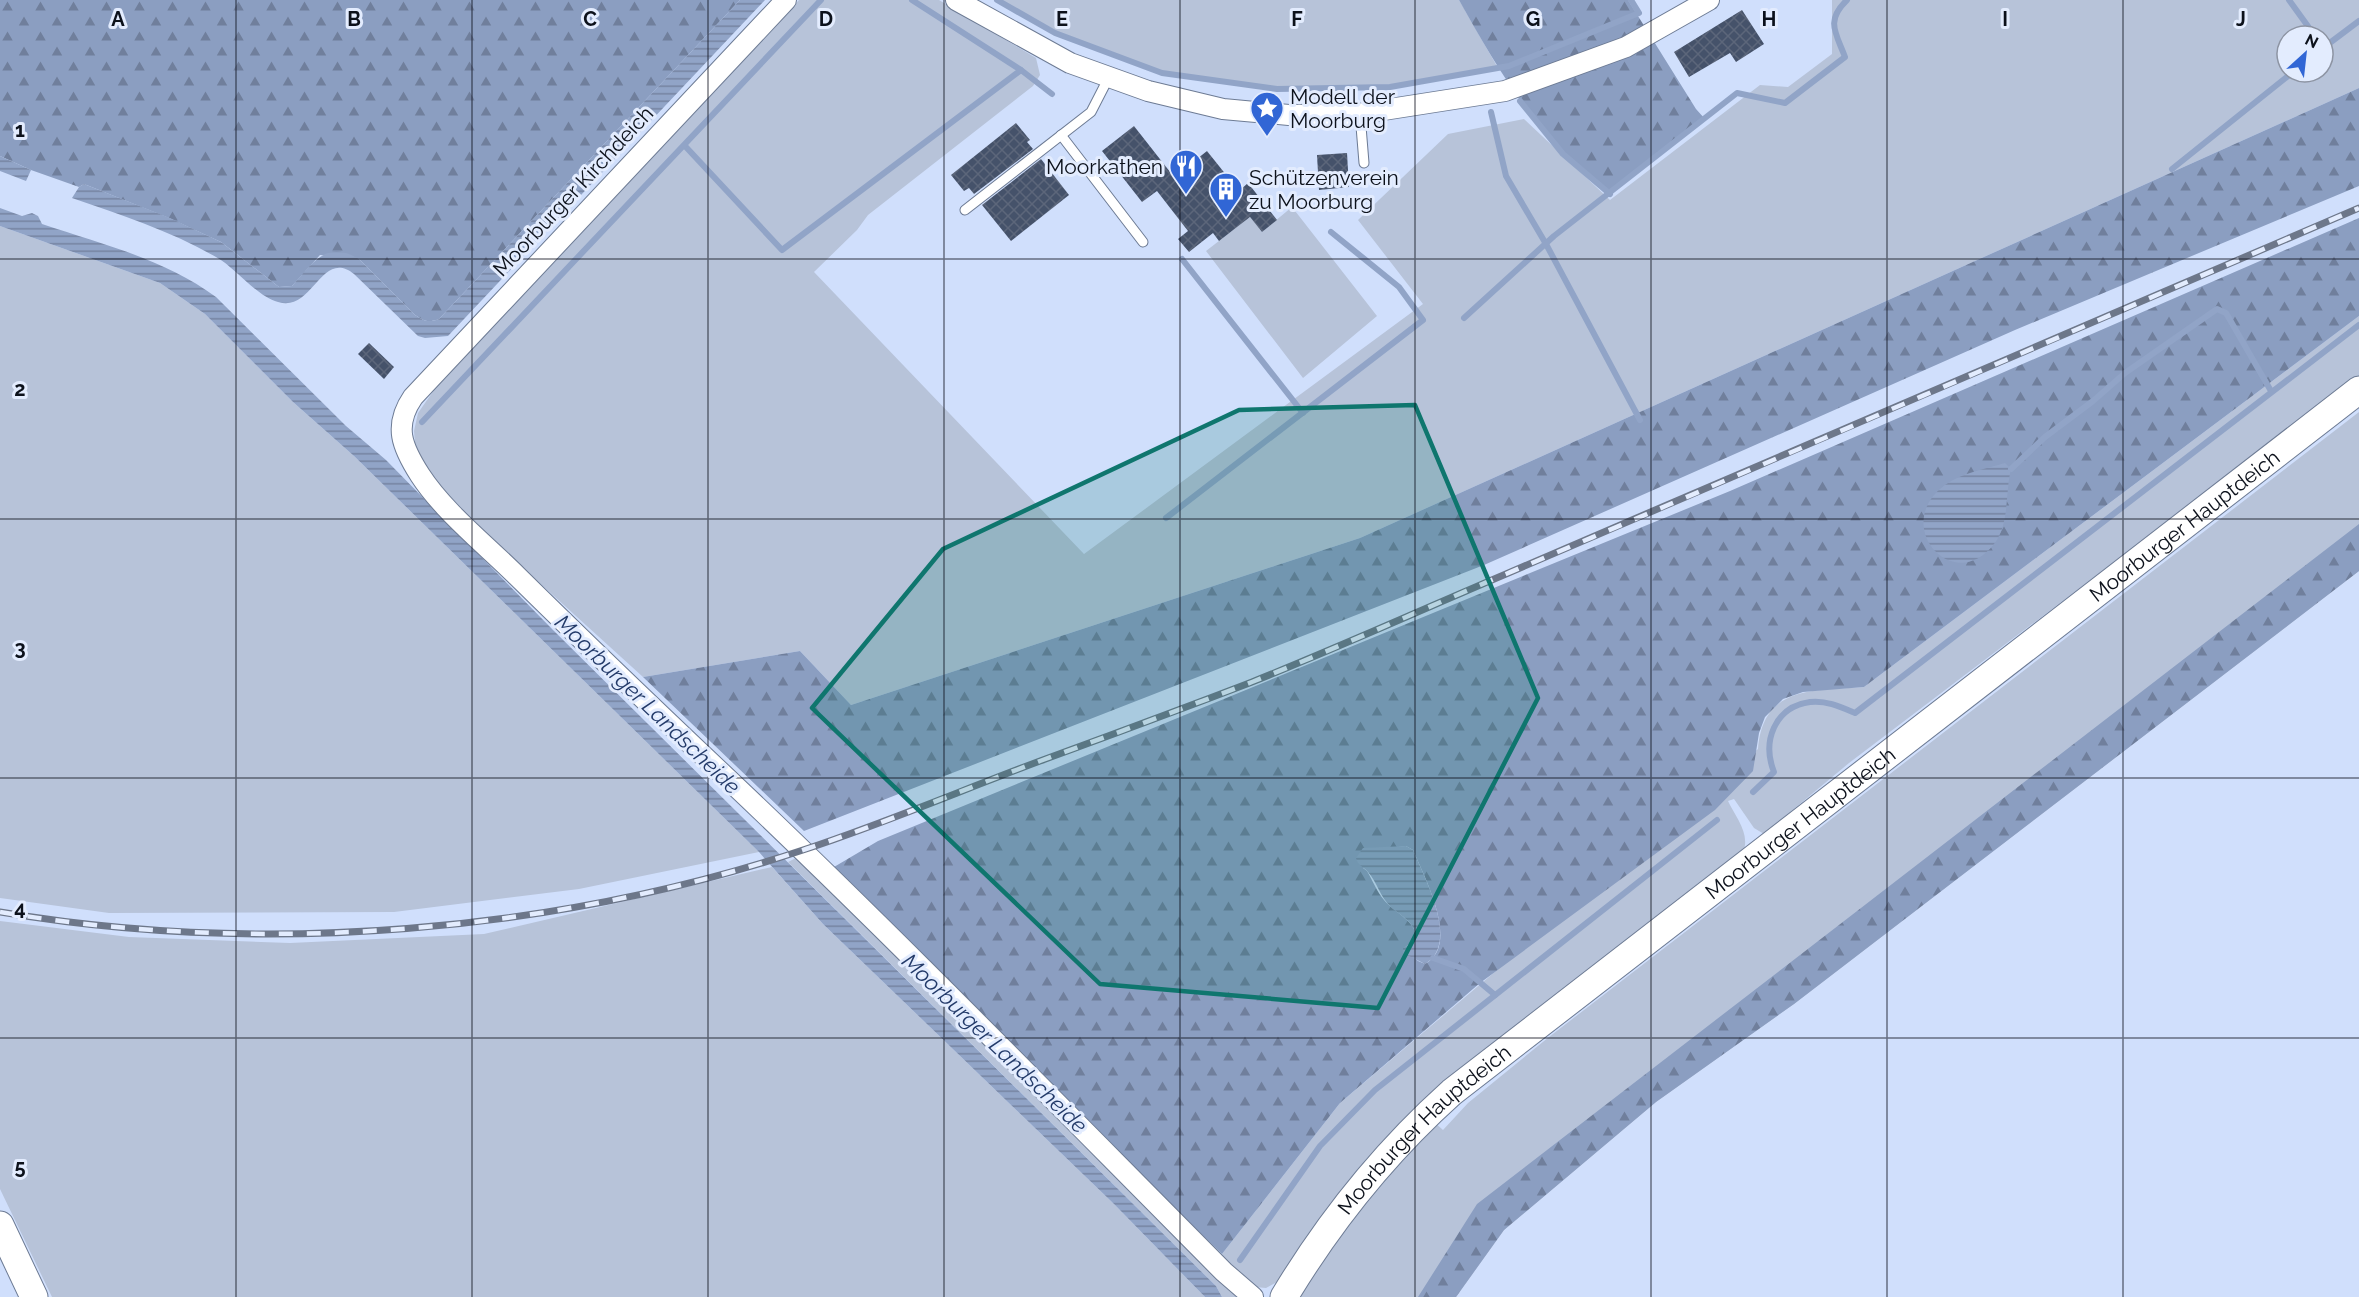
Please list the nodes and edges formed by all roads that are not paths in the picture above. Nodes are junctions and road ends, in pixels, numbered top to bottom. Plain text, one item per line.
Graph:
1 (786, 0) edge
2 (957, 0) edge
3 (1709, 0) edge
4 (1109, 77) junction
5 (1360, 114) junction
6 (1061, 135) junction
7 (1364, 163) dead end
8 (965, 210) dead end
9 (1143, 242) dead end
10 (2359, 390) edge
11 (0, 1225) edge
12 (34, 1297) edge
13 (1253, 1297) edge
14 (1284, 1297) edge

1 - 13 street, Moorburger Kirchdeich
2 - 4 street
3 - 5 street
4 - 5 street
4 - 6 lane
5 - 7 lane
6 - 8 lane
6 - 9 lane
10 - 14 main road, Moorburger Hauptdeich
11 - 12 main road

